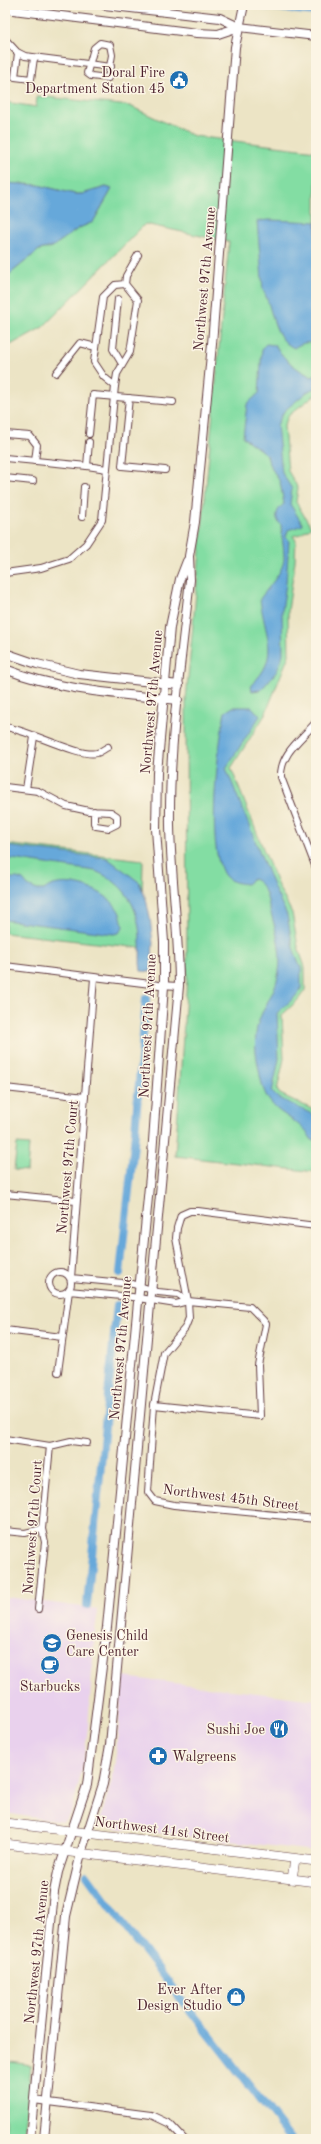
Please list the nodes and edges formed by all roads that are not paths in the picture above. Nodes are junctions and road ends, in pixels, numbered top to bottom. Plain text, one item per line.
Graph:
1 (104, 5) edge
2 (244, 5) edge
3 (5, 9) edge
4 (239, 27) junction
5 (316, 36) edge
6 (5, 39) edge
7 (18, 53) junction
8 (34, 58) junction
9 (89, 64) junction
10 (111, 67) junction
11 (138, 256) dead end
12 (125, 284) junction
13 (118, 299) dead end
14 (96, 347) junction
15 (122, 364) junction
16 (56, 373) dead end
17 (115, 386) junction
18 (114, 396) junction
19 (129, 398) junction
20 (173, 402) dead end
21 (5, 434) edge
22 (90, 434) dead end
23 (89, 442) dead end
24 (5, 458) edge
25 (35, 461) junction
26 (86, 466) junction
27 (107, 469) junction
28 (165, 470) dead end
29 (5, 478) edge
30 (33, 481) dead end
31 (84, 487) dead end
32 (82, 517) dead end
33 (189, 556) junction
34 (5, 573) edge
35 (5, 653) edge
36 (5, 668) edge
37 (68, 672) junction
38 (164, 684) junction
39 (179, 685) junction
40 (65, 687) junction
41 (163, 698) junction
42 (178, 700) junction
43 (315, 724) edge
44 (5, 727) edge
45 (34, 737) junction
46 (108, 747) dead end
47 (5, 787) edge
48 (26, 789) junction
49 (94, 811) dead end
50 (316, 868) edge
51 (5, 966) edge
52 (94, 978) junction
53 (164, 986) junction
54 (179, 986) junction
55 (5, 1088) edge
56 (85, 1097) junction
57 (5, 1194) edge
58 (76, 1201) junction
59 (316, 1226) edge
60 (71, 1278) junction
61 (139, 1286) junction
62 (69, 1291) junction
63 (152, 1291) junction
64 (137, 1298) junction
65 (151, 1301) junction
66 (188, 1301) junction
67 (5, 1330) edge
68 (62, 1337) junction
69 (58, 1372) dead end
70 (154, 1405) junction
71 (5, 1439) edge
72 (87, 1443) dead end
73 (50, 1446) junction
74 (316, 1519) edge
75 (42, 1529) junction
76 (5, 1531) edge
77 (38, 1609) dead end
78 (5, 1823) edge
79 (72, 1831) junction
80 (88, 1833) junction
81 (5, 1844) edge
82 (65, 1851) junction
83 (81, 1853) junction
84 (295, 1859) junction
85 (316, 1861) edge
86 (292, 1879) junction
87 (316, 1882) edge
88 (33, 2100) junction
89 (47, 2102) junction
90 (30, 2139) edge
91 (44, 2139) edge
92 (184, 2139) edge

1 - 4 street
2 - 4 street, Northwest 97th Avenue
3 - 4 street
4 - 5 street
4 - 33 street, Northwest 97th Avenue
6 - 7 street
7 - 8 street
7 - 8 street
8 - 9 street
9 - 10 street
9 - 10 street
9 - 10 street
11 - 12 street
12 - 14 street
12 - 15 street
13 - 15 street
14 - 16 street
14 - 17 street
15 - 17 street
17 - 18 street
18 - 19 street
18 - 22 street
18 - 27 street
19 - 20 street
19 - 28 street
21 - 25 street
23 - 26 street
24 - 25 street
25 - 26 street
26 - 27 street
27 - 34 street
29 - 30 street
31 - 32 street
33 - 38 street, Northwest 97th Avenue
33 - 39 street, Northwest 97th Avenue
35 - 37 street
36 - 40 street
37 - 38 street
37 - 40 street
38 - 39 street
38 - 41 street, Northwest 97th Avenue
39 - 42 street, Northwest 97th Avenue
40 - 41 street
41 - 42 street
41 - 53 street, Northwest 97th Avenue
42 - 54 street, Northwest 97th Avenue
43 - 50 street
44 - 45 street
45 - 46 street
45 - 48 street
47 - 48 street
48 - 49 street
51 - 52 street
52 - 53 street
52 - 56 street, Northwest 97th Court
53 - 54 street
53 - 61 street, Northwest 97th Avenue
54 - 63 street, Northwest 97th Avenue
55 - 56 street
56 - 58 street, Northwest 97th Court
57 - 58 street
58 - 60 street, Northwest 97th Court
59 - 66 street
60 - 61 street
60 - 62 street, Northwest 97th Court
60 - 62 street
61 - 63 street
61 - 64 street, Northwest 97th Avenue
62 - 64 street
62 - 68 street, Northwest 97th Court
63 - 65 street, Northwest 97th Avenue
63 - 66 street
64 - 65 street
64 - 79 street, Northwest 97th Avenue
65 - 66 street
65 - 80 street, Northwest 97th Avenue
66 - 70 street
66 - 70 street
67 - 68 street
68 - 69 street, Northwest 97th Court
70 - 74 street, Northwest 45th Street
71 - 73 street
72 - 73 street
73 - 75 street, Northwest 97th Court
75 - 76 street
75 - 77 street, Northwest 97th Court
78 - 79 main road, Northwest 41st Street
79 - 80 main road, Northwest 41st Street
79 - 82 street, Northwest 97th Avenue
80 - 83 street, Northwest 97th Avenue
80 - 84 main road, Northwest 41st Street
81 - 82 main road
82 - 83 main road
82 - 88 street, Northwest 97th Avenue
83 - 86 main road
83 - 89 street, Northwest 97th Avenue
84 - 85 main road, Northwest 41st Street
84 - 86 main road
86 - 87 main road
88 - 89 street
88 - 90 street, Northwest 97th Avenue
89 - 91 street, Northwest 97th Avenue
89 - 92 street

